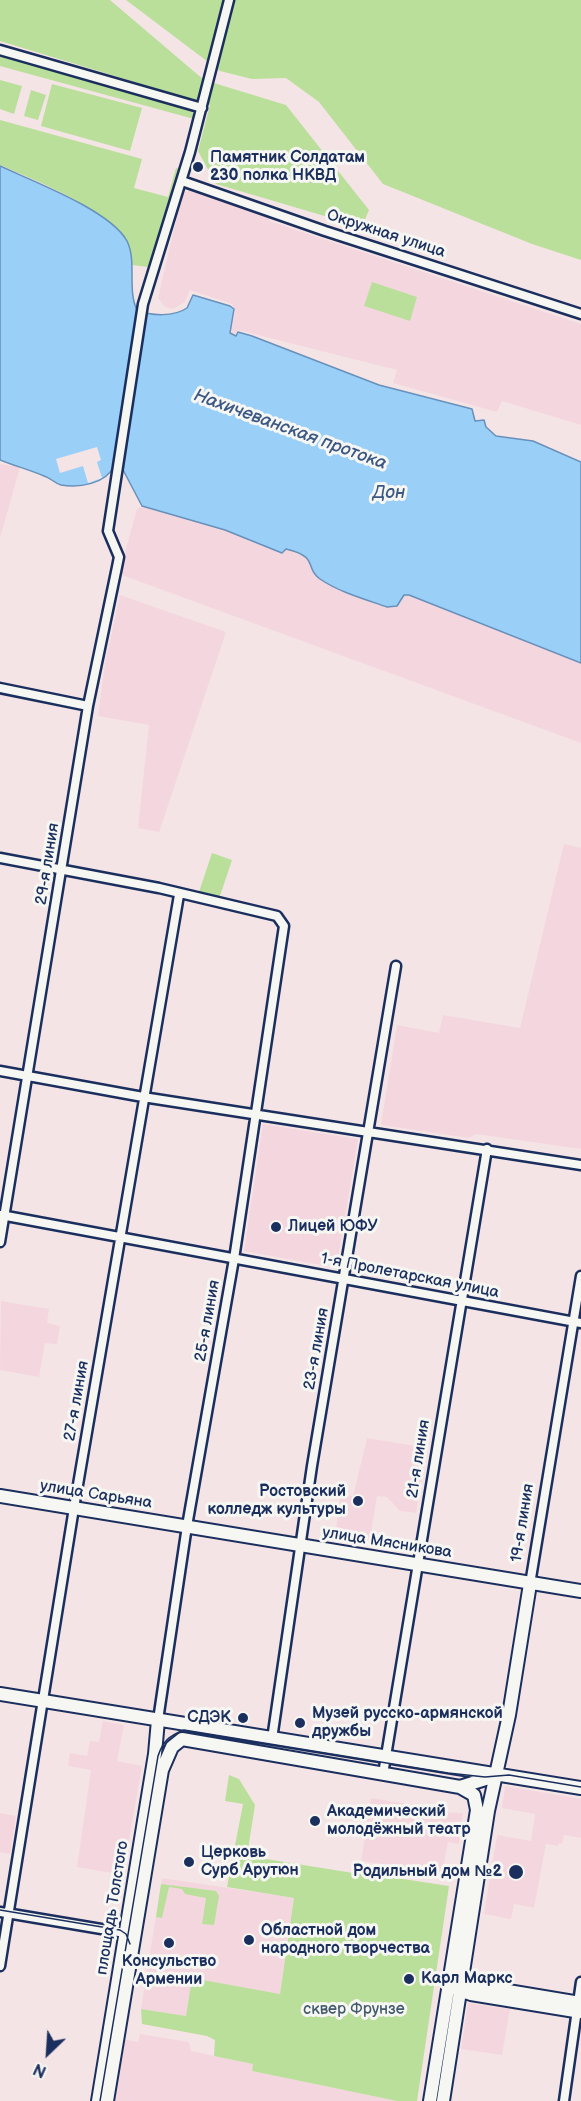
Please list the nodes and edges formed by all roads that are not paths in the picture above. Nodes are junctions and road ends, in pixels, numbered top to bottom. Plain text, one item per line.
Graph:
1 (229, 0) edge
2 (0, 50) edge
3 (202, 108) junction
4 (182, 181) junction
5 (581, 314) edge
6 (0, 688) edge
7 (88, 706) junction
8 (0, 858) edge
9 (62, 871) junction
10 (179, 895) junction
11 (396, 966) dead end
12 (0, 1071) edge
13 (27, 1076) junction
14 (143, 1097) junction
15 (256, 1115) junction
16 (370, 1131) junction
17 (487, 1149) junction
18 (581, 1165) edge
19 (2, 1215) edge
20 (119, 1238) junction
21 (0, 1242) edge
22 (234, 1258) junction
23 (581, 1276) edge
24 (344, 1278) junction
25 (460, 1300) junction
26 (577, 1323) edge
27 (0, 1496) edge
28 (74, 1509) junction
29 (187, 1526) junction
30 (299, 1545) junction
31 (416, 1564) junction
32 (530, 1584) junction
33 (581, 1591) edge
34 (0, 1694) edge
35 (44, 1702) junction
36 (158, 1720) junction
37 (182, 1739) junction
38 (272, 1739) junction
39 (387, 1758) junction
40 (383, 1774) junction
41 (496, 1775) junction
42 (460, 1787) junction
43 (581, 1788) edge
44 (4, 1913) edge
45 (125, 1933) junction
46 (0, 1966) edge
47 (581, 1982) edge
48 (456, 1987) junction
49 (579, 2007) edge
50 (98, 2101) edge
51 (107, 2101) edge
52 (430, 2101) edge
53 (443, 2101) edge
54 (564, 2101) edge

1 - 3 street, 29-я линия
2 - 3 street
3 - 4 street, 29-я линия
4 - 5 street, Окружная улица
4 - 7 street, 29-я линия
6 - 7 street
7 - 9 street, 29-я линия
8 - 9 street
9 - 10 street
9 - 13 street, 29-я линия
10 - 14 street, 27-я линия
10 - 15 street, 25-я линия
11 - 16 street, 23-я линия
12 - 13 street
13 - 14 street
13 - 19 street, 29-я линия
14 - 15 street
14 - 20 street, 27-я линия
15 - 16 street
15 - 22 street, 25-я линия
16 - 17 street
16 - 24 street, 23-я линия
17 - 18 street
17 - 25 street, 21-я линия
19 - 20 street, 1-я Пролетарская улица
19 - 21 street, 29-я линия
20 - 22 street, 1-я Пролетарская улица
20 - 28 street, 27-я линия
22 - 24 street, 1-я Пролетарская улица
22 - 29 street, 25-я линия
23 - 26 street, 19-я линия
24 - 25 street, 1-я Пролетарская улица
24 - 30 street, 23-я линия
25 - 26 street, 1-я Пролетарская улица
25 - 31 street, 21-я линия
26 - 32 street, 19-я линия
27 - 28 main road, улица Сарьяна
28 - 29 main road, улица Сарьяна
28 - 35 street, 27-я линия
29 - 30 main road, улица Мясникова
29 - 36 street, 25-я линия
30 - 31 main road, улица Мясникова
30 - 38 street, 23-я линия
31 - 32 main road, улица Мясникова
31 - 39 street, 21-я линия
32 - 33 main road, улица Мясникова
32 - 41 main road, 19-я линия
34 - 35 main road
35 - 36 main road
35 - 44 street, 27-я линия
36 - 37 main road
36 - 38 main road
36 - 45 main road, площадь Толстого
37 - 40 main road
37 - 51 main road, площадь Толстого
38 - 39 main road
39 - 40 street, 21-я линия
39 - 41 main road
40 - 42 main road
41 - 42 main road
41 - 43 main road
41 - 48 main road, 19-я линия
42 - 48 main road
44 - 45 street
44 - 46 street, 27-я линия
45 - 50 main road, площадь Толстого
47 - 49 street
48 - 49 main road
48 - 52 main road
48 - 53 main road
49 - 54 street

